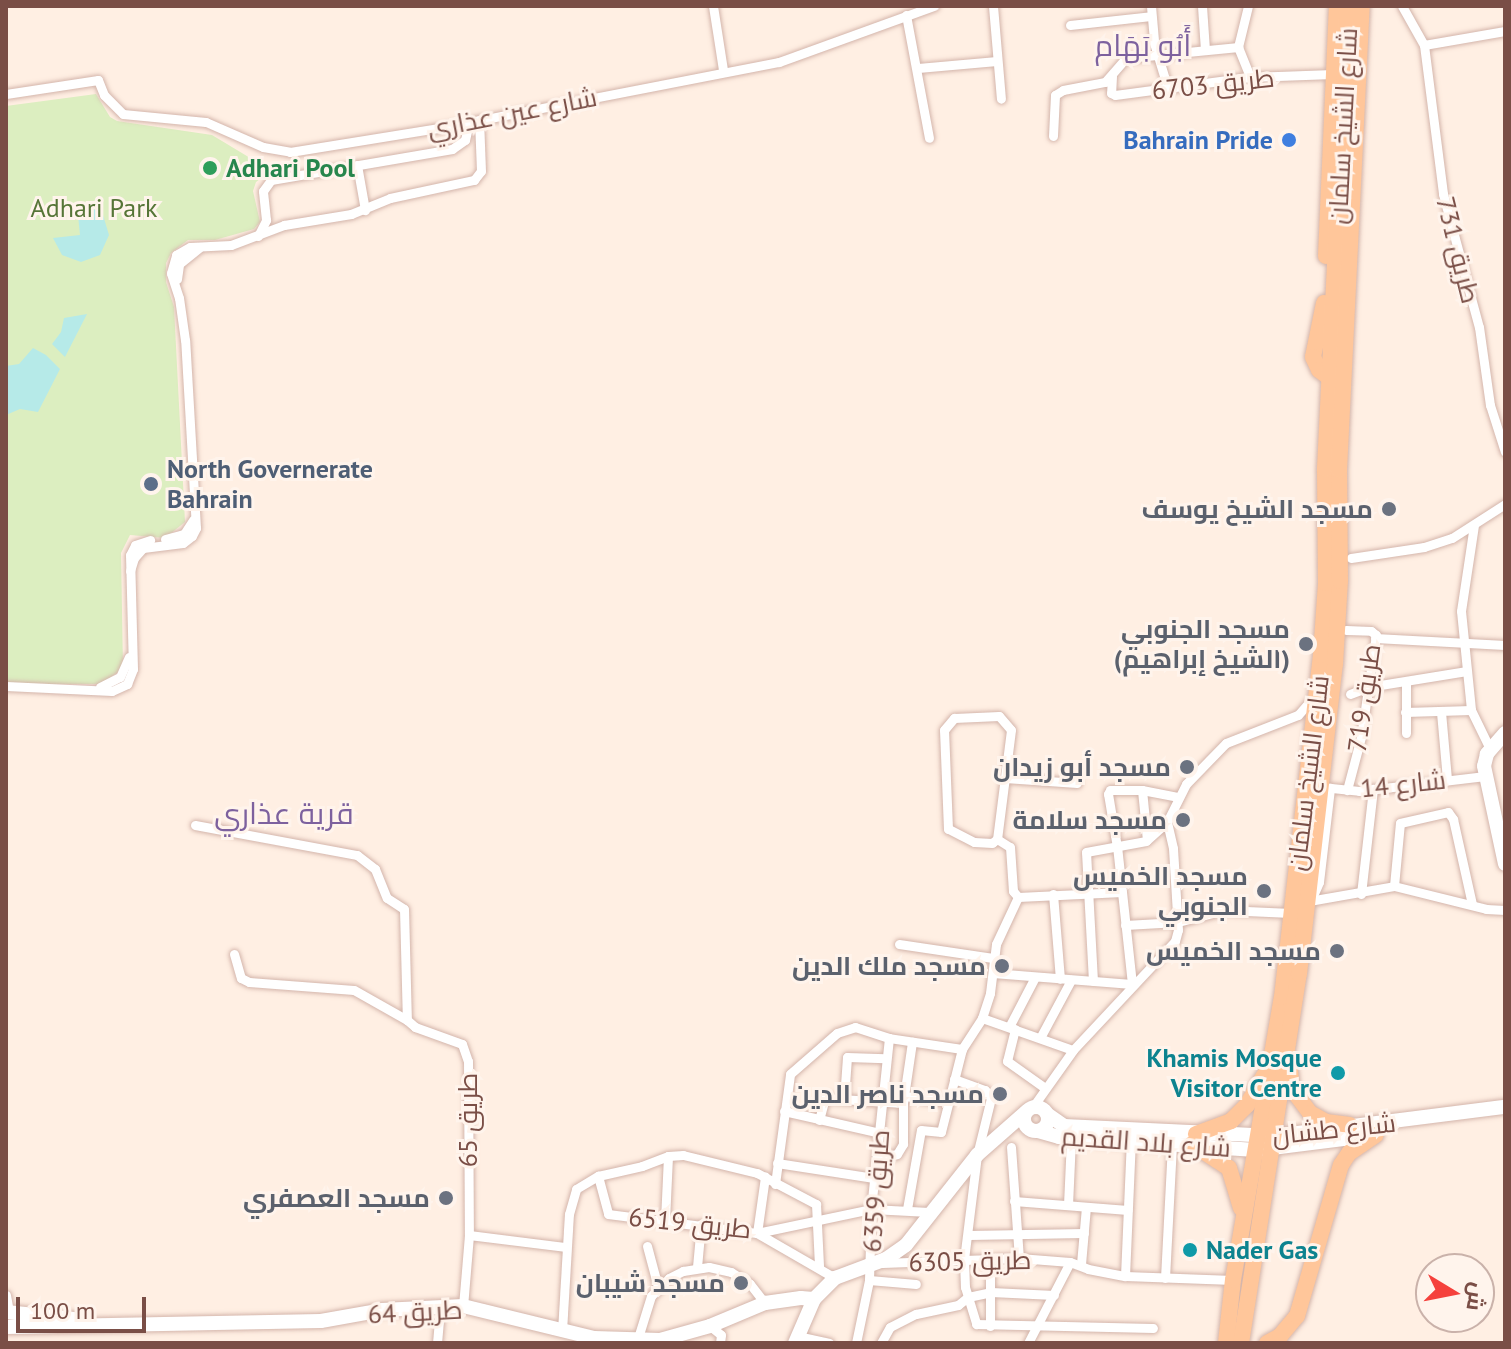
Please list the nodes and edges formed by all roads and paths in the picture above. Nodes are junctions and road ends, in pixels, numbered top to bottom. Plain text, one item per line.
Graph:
1 (713, 6) edge
2 (934, 6) edge
3 (993, 6) edge
4 (1202, 6) edge
5 (1248, 6) edge
6 (1337, 6) edge
7 (1348, 6) edge
8 (1362, 6) edge
9 (1402, 6) edge
10 (1151, 11) edge
11 (906, 15) junction
12 (1070, 25) dead end
13 (1505, 31) edge
14 (1424, 45) junction
15 (1238, 47) junction
16 (1205, 50) junction
17 (1156, 55) junction
18 (997, 61) junction
19 (918, 68) junction
20 (723, 70) junction
21 (1333, 74) junction
22 (1112, 76) junction
23 (1250, 77) junction
24 (1168, 89) junction
25 (6, 94) edge
26 (1001, 99) dead end
27 (474, 121) junction
28 (1053, 136) dead end
29 (929, 138) dead end
30 (357, 165) junction
31 (365, 210) junction
32 (266, 217) junction
33 (284, 225) junction
34 (255, 239) junction
35 (1345, 359) junction
36 (1330, 378) junction
37 (1505, 452) edge
38 (1505, 504) edge
39 (1474, 525) junction
40 (1351, 558) junction
41 (1346, 630) junction
42 (1375, 638) junction
43 (1464, 643) junction
44 (1505, 645) edge
45 (1335, 664) junction
46 (1467, 671) junction
47 (1406, 682) junction
48 (6, 686) edge
49 (1368, 687) junction
50 (1318, 691) junction
51 (1350, 694) dead end
52 (1471, 710) junction
53 (1405, 712) junction
54 (1441, 712) junction
55 (1287, 720) junction
56 (1480, 729) junction
57 (1406, 733) dead end
58 (1504, 734) edge
59 (1312, 740) junction
60 (1490, 749) junction
61 (1485, 776) junction
62 (1005, 778) junction
63 (1447, 779) junction
64 (1077, 783) dead end
65 (1326, 788) junction
66 (1373, 789) junction
67 (1142, 790) junction
68 (1347, 790) junction
69 (1177, 797) junction
70 (1167, 822) junction
71 (195, 825) dead end
72 (1501, 832) edge
73 (997, 839) junction
74 (1147, 840) junction
75 (1117, 847) junction
76 (1505, 864) edge
77 (1394, 886) junction
78 (1086, 892) junction
79 (1122, 892) junction
80 (1053, 894) junction
81 (1361, 894) junction
82 (1018, 897) junction
83 (1309, 901) junction
84 (1472, 904) junction
85 (1505, 910) edge
86 (1291, 913) junction
87 (1125, 925) junction
88 (1178, 926) junction
89 (899, 944) dead end
90 (234, 954) dead end
91 (993, 958) junction
92 (993, 973) junction
93 (1035, 977) junction
94 (1060, 979) junction
95 (1071, 980) junction
96 (1093, 981) junction
97 (1132, 984) junction
98 (982, 1018) junction
99 (407, 1020) junction
100 (1012, 1028) junction
101 (889, 1038) junction
102 (1040, 1038) junction
103 (912, 1042) junction
104 (962, 1049) junction
105 (1073, 1050) junction
106 (1288, 1050) junction
107 (885, 1058) junction
108 (1271, 1064) junction
109 (954, 1079) junction
110 (1045, 1088) junction
111 (844, 1099) junction
112 (904, 1100) junction
113 (947, 1102) junction
114 (883, 1104) junction
115 (1505, 1107) edge
116 (784, 1111) junction
117 (1038, 1111) junction
118 (819, 1120) junction
119 (1409, 1122) junction
120 (1350, 1125) junction
121 (1033, 1130) junction
122 (880, 1133) junction
123 (1376, 1135) junction
124 (1071, 1138) junction
125 (1194, 1139) junction
126 (1131, 1141) junction
127 (1172, 1143) junction
128 (1265, 1143) junction
129 (903, 1144) junction
130 (917, 1147) junction
131 (1011, 1147) dead end
132 (977, 1155) junction
133 (668, 1156) junction
134 (879, 1157) junction
135 (777, 1163) junction
136 (598, 1176) junction
137 (765, 1177) junction
138 (874, 1178) junction
139 (775, 1184) junction
140 (1014, 1201) junction
141 (1068, 1205) junction
142 (1086, 1207) junction
143 (871, 1209) junction
144 (907, 1209) junction
145 (1128, 1210) junction
146 (929, 1212) junction
147 (665, 1220) junction
148 (1243, 1220) junction
149 (818, 1221) junction
150 (701, 1224) junction
151 (757, 1233) junction
152 (1084, 1233) junction
153 (1017, 1234) junction
154 (469, 1235) junction
155 (969, 1235) junction
156 (647, 1246) dead end
157 (566, 1247) junction
158 (1019, 1258) junction
159 (964, 1259) junction
160 (990, 1260) junction
161 (1070, 1262) junction
162 (870, 1263) junction
163 (1081, 1264) junction
164 (819, 1266) junction
165 (697, 1267) junction
166 (1125, 1276) junction
167 (835, 1278) junction
168 (1165, 1278) junction
169 (869, 1280) junction
170 (1233, 1280) junction
171 (916, 1284) dead end
172 (658, 1287) junction
173 (991, 1292) junction
174 (6, 1295) edge
175 (1054, 1295) junction
176 (968, 1297) junction
177 (814, 1299) junction
178 (765, 1303) junction
179 (440, 1305) junction
180 (463, 1306) junction
181 (8, 1320) edge
182 (1037, 1325) junction
183 (710, 1326) junction
184 (990, 1326) junction
185 (1153, 1328) dead end
186 (567, 1335) edge
187 (796, 1340) edge
188 (637, 1341) junction
189 (437, 1343) edge
190 (720, 1343) edge
191 (829, 1343) edge
192 (856, 1343) edge
193 (881, 1343) edge
194 (1028, 1343) edge
195 (1226, 1343) edge
196 (1241, 1343) edge
197 (1267, 1343) edge

1 - 20 street
2 - 11 street, شارع عين عذاري
3 - 18 street
4 - 16 street
5 - 15 street
6 - 21 main road
7 - 36 main road, شارع الشيخ سلمان
8 - 35 main road, شارع الشيخ سلمان
9 - 14 street
10 - 12 street
10 - 17 street
11 - 19 street
11 - 20 street, شارع عين عذاري
13 - 14 street
14 - 37 street, طريق 731
15 - 16 street
15 - 23 street
16 - 17 street
17 - 22 street
17 - 24 street
18 - 19 street
18 - 26 street
19 - 29 street
20 - 27 street, شارع عين عذاري
21 - 23 street, طريق 6703
21 - 36 main road
22 - 24 street, طريق 6703
22 - 28 street
23 - 24 street, طريق 6703
25 - 27 street, شارع عين عذاري
27 - 30 street
27 - 31 street
30 - 31 street
30 - 32 street
31 - 33 street
32 - 33 street
32 - 34 street
33 - 34 street
34 - 48 street
35 - 40 main road
35 - 45 main road, شارع الشيخ سلمان
36 - 50 main road, شارع الشيخ سلمان
38 - 39 street
39 - 40 street
39 - 43 street
40 - 41 main road
41 - 42 street, طريق 719
41 - 45 main road
42 - 43 street
42 - 49 street, طريق 719
43 - 44 street
43 - 46 street
45 - 65 main road, شارع الشيخ سلمان
46 - 47 street
46 - 52 street
47 - 49 street
47 - 53 street
49 - 51 street
49 - 68 street, طريق 719
50 - 55 street
50 - 59 main road, شارع الشيخ سلمان
52 - 54 street
52 - 56 street
53 - 54 street
53 - 57 street
54 - 63 street
55 - 59 street
55 - 69 street
56 - 58 street
56 - 60 street
58 - 60 street
59 - 86 main road, شارع الشيخ سلمان
60 - 61 street
61 - 63 street, شارع 14
61 - 72 street
62 - 64 street
62 - 73 street
62 - 73 street
63 - 66 street, شارع 14
65 - 68 street, شارع 14
65 - 83 main road, شارع الشيخ سلمان
66 - 68 street, شارع 14
66 - 81 street
67 - 69 street
67 - 74 street
67 - 75 street
69 - 70 street
70 - 74 street
70 - 88 street
71 - 99 street
72 - 76 street
73 - 82 street
74 - 75 street
75 - 78 street
75 - 79 street
77 - 81 street
77 - 84 street
77 - 84 street
78 - 79 street
78 - 80 street
78 - 96 street
79 - 87 street
80 - 82 street
80 - 94 street
81 - 83 street
82 - 91 street
83 - 106 main road, شارع الشيخ سلمان
84 - 85 street
86 - 88 street
86 - 108 main road, شارع الشيخ سلمان
87 - 88 street
87 - 97 street
88 - 97 street
89 - 91 street
90 - 99 street
91 - 92 street
92 - 93 street
92 - 98 street
93 - 94 street
93 - 100 street
94 - 95 street
95 - 96 street
95 - 102 street
96 - 97 street
97 - 105 street
98 - 100 street
98 - 104 street
99 - 154 street, طريق 65
100 - 102 street
100 - 110 street
101 - 103 street
101 - 107 street, طريق 6359
101 - 116 street
102 - 105 street
103 - 104 street
103 - 112 street
104 - 109 street
105 - 110 street
106 - 120 main road
106 - 128 main road, شارع الشيخ سلمان
107 - 111 street
107 - 114 street, طريق 6359
108 - 125 main road
108 - 128 main road, شارع الشيخ سلمان
109 - 113 street
109 - 132 street
110 - 117 street
111 - 114 street
111 - 118 street
112 - 113 street
112 - 114 street
112 - 129 street
113 - 130 street
114 - 122 street, طريق 6359
115 - 119 street, شارع طشان
116 - 118 street
116 - 135 street
117 - 121 street
117 - 121 street
117 - 125 street, شارع بلاد القديم
117 - 132 street, شارع بلاد القديم
118 - 122 street
119 - 120 street, شارع طشان
119 - 123 street, شارع طشان
120 - 128 street, شارع طشان
121 - 124 street, شارع بلاد القديم
121 - 132 street, شارع بلاد القديم
122 - 134 street, طريق 6359
123 - 128 street, شارع طشان
123 - 197 main road
124 - 126 street, شارع بلاد القديم
124 - 141 street
125 - 127 street, شارع بلاد القديم
125 - 128 street, شارع بلاد القديم
125 - 148 main road
126 - 127 street, شارع بلاد القديم
126 - 145 street
127 - 168 street
128 - 148 main road, شارع الشيخ سلمان
128 - 196 main road, شارع الشيخ سلمان
129 - 130 street
129 - 134 street
130 - 144 street
131 - 140 street
132 - 146 street, شارع بلاد القديم
132 - 155 street
133 - 136 street
133 - 137 street
133 - 147 street
134 - 138 street, طريق 6359
135 - 138 street
135 - 139 street
136 - 147 street, طريق 6519
136 - 157 street
137 - 139 street
137 - 151 street
138 - 143 street, طريق 6359
139 - 149 street, طريق 6519
140 - 141 street
140 - 153 street
141 - 142 street
142 - 145 street
142 - 152 street
143 - 144 street, طريق 6519
143 - 149 street, طريق 6519
143 - 162 street, طريق 6359
144 - 146 street, طريق 6519
145 - 166 street
146 - 162 street, شارع بلاد القديم
147 - 150 street, طريق 6519
148 - 170 main road, شارع الشيخ سلمان
149 - 151 street, طريق 6519
149 - 164 street
150 - 151 street, طريق 6519
150 - 165 street
151 - 164 street
152 - 153 street
152 - 163 street
153 - 155 street
153 - 158 street
154 - 157 street
154 - 180 street, طريق 65
155 - 159 street
156 - 172 street
157 - 186 street
158 - 160 street, طريق 6305
158 - 161 street, طريق 6305
159 - 160 street, طريق 6305
159 - 162 street, طريق 6305
159 - 176 street
160 - 173 street
161 - 163 street, طريق 6305
161 - 175 street
162 - 167 street, شارع بلاد القديم
162 - 169 street, طريق 6359
163 - 166 street
164 - 167 street
165 - 172 street
165 - 178 street
166 - 168 street
167 - 177 street, شارع بلاد القديم
168 - 170 street
169 - 171 street
169 - 192 street, طريق 6359
170 - 195 main road, شارع الشيخ سلمان
172 - 188 street
173 - 175 street
173 - 176 street
173 - 184 street
174 - 181 street
175 - 182 street
176 - 184 street
176 - 193 street
177 - 178 street, طريق 64
177 - 187 street, شارع بلاد القديم
178 - 183 street, طريق 64
179 - 180 street, طريق 64
179 - 181 street, طريق 64
179 - 189 street
180 - 186 street, طريق 64
182 - 184 street
182 - 185 street
182 - 194 street
183 - 188 street, طريق 64
183 - 190 street
186 - 188 street, طريق 64
187 - 191 street

